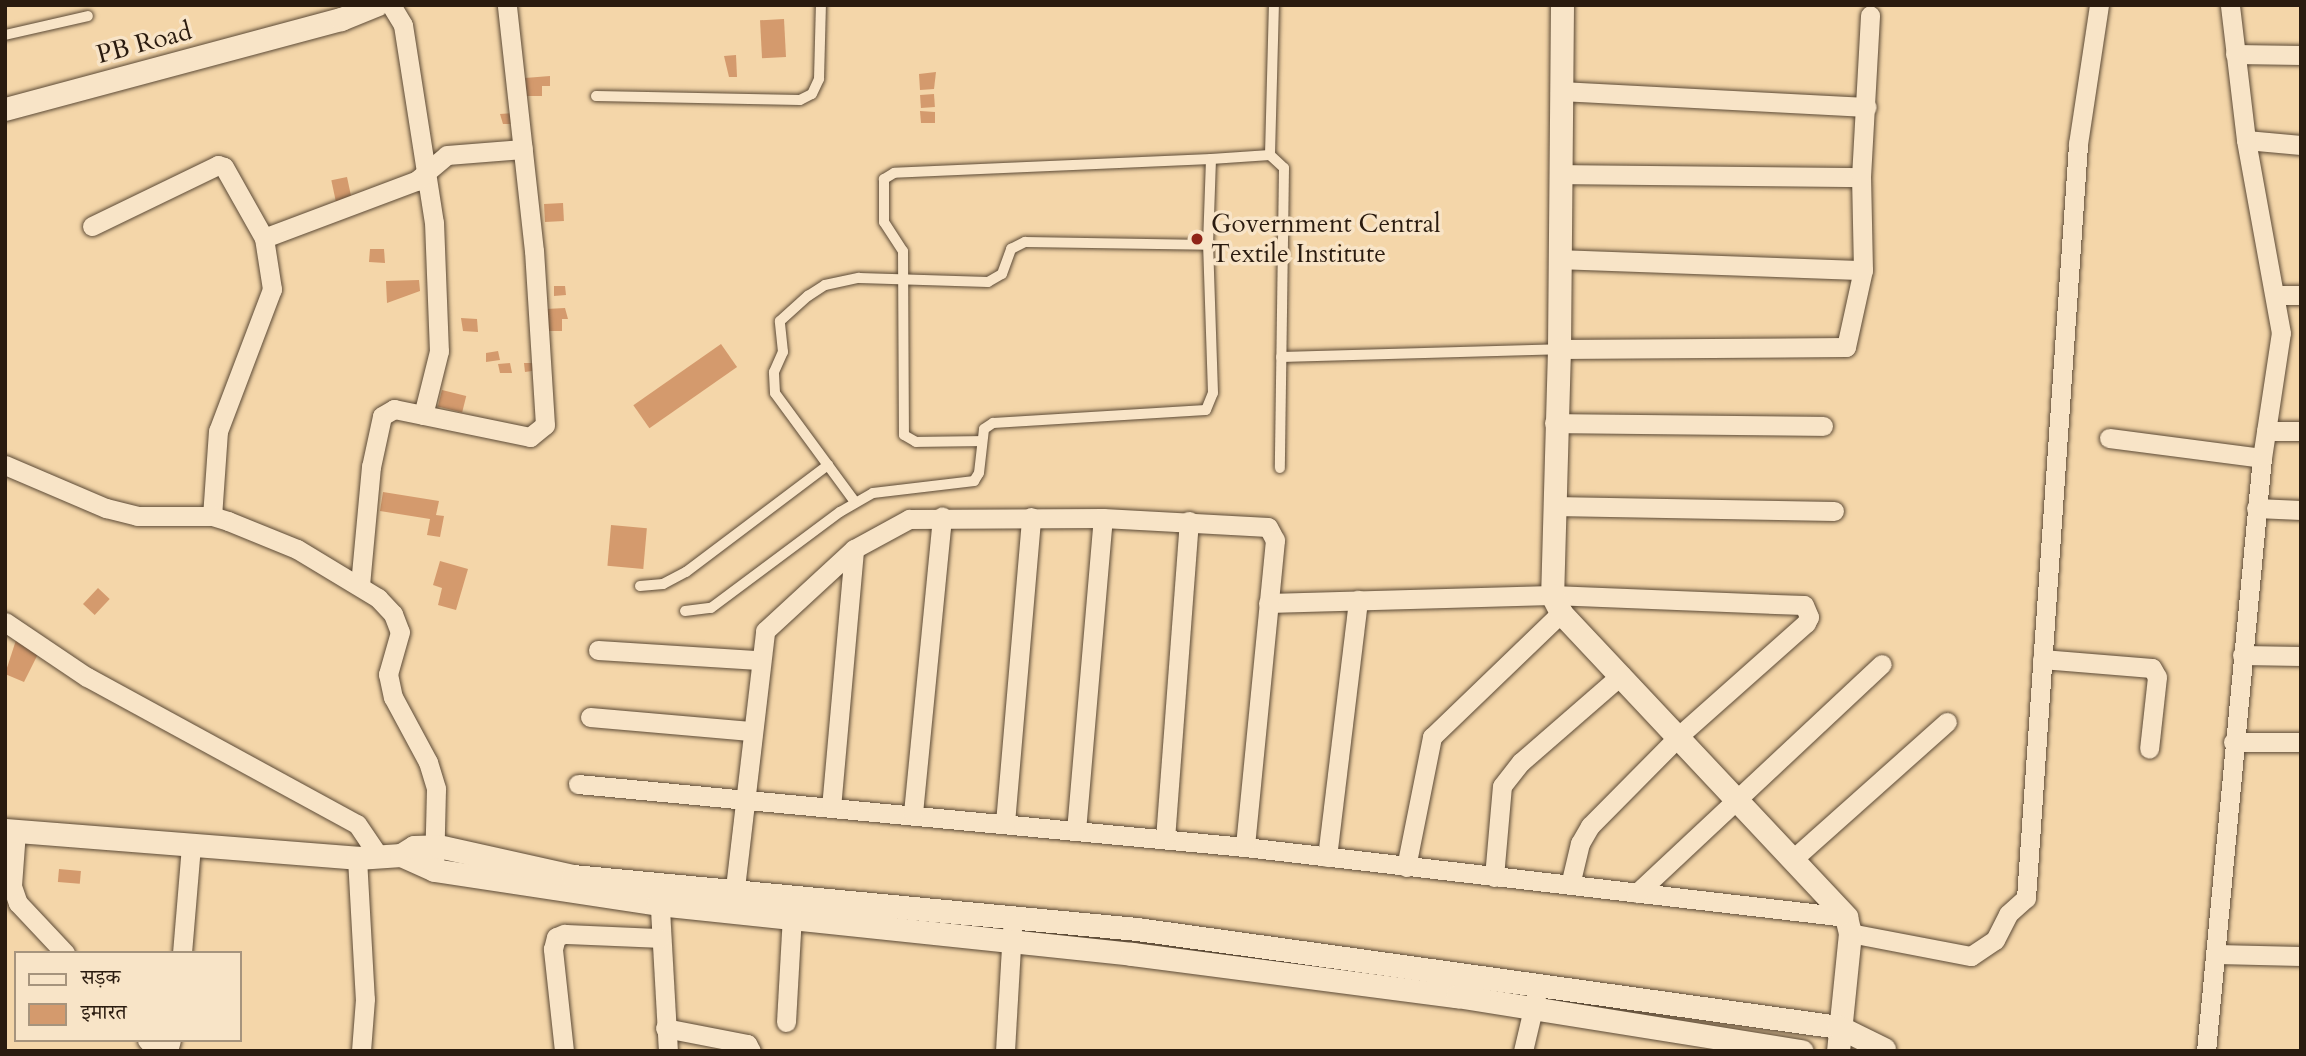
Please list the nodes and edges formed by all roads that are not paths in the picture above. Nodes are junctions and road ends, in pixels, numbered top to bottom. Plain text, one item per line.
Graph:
1 (376, 5) edge
2 (391, 5) edge
3 (507, 5) edge
4 (821, 5) edge
5 (1274, 5) edge
6 (1562, 5) edge
7 (2099, 5) edge
8 (2230, 5) edge
9 (1870, 15) dead end
10 (88, 16) dead end
11 (5, 35) edge
12 (2235, 54) junction
13 (2301, 55) edge
14 (1560, 91) junction
15 (596, 96) dead end
16 (1867, 107) junction
17 (5, 109) edge
18 (2246, 141) junction
19 (2301, 145) edge
20 (523, 149) junction
21 (1270, 155) junction
22 (1211, 159) junction
23 (1560, 174) junction
24 (426, 175) junction
25 (1861, 177) junction
26 (92, 226) dead end
27 (264, 239) junction
28 (1208, 245) junction
29 (1559, 259) junction
30 (1863, 270) junction
31 (904, 276) junction
32 (2277, 295) junction
33 (2301, 295) edge
34 (1559, 349) junction
35 (1281, 357) junction
36 (424, 415) junction
37 (1554, 422) junction
38 (1823, 426) dead end
39 (2266, 431) junction
40 (2301, 431) edge
41 (2109, 438) dead end
42 (982, 441) junction
43 (2262, 458) junction
44 (5, 465) edge
45 (828, 465) junction
46 (1280, 468) dead end
47 (855, 502) junction
48 (1553, 506) junction
49 (2256, 508) junction
50 (2301, 510) edge
51 (1834, 511) dead end
52 (212, 516) junction
53 (942, 516) junction
54 (1031, 517) junction
55 (1103, 518) junction
56 (1189, 521) junction
57 (854, 549) junction
58 (360, 585) junction
59 (640, 586) dead end
60 (1358, 600) junction
61 (1268, 603) junction
62 (1556, 604) junction
63 (685, 611) dead end
64 (5, 622) edge
65 (598, 650) dead end
66 (2242, 655) junction
67 (2301, 656) edge
68 (2042, 659) junction
69 (759, 660) junction
70 (1882, 664) dead end
71 (1621, 675) junction
72 (590, 717) dead end
73 (1947, 722) dead end
74 (750, 731) junction
75 (1680, 735) junction
76 (2233, 742) junction
77 (2301, 742) edge
78 (2148, 749) dead end
79 (578, 785) dead end
80 (1736, 797) junction
81 (743, 803) junction
82 (831, 808) junction
83 (913, 813) junction
84 (1004, 823) junction
85 (10, 830) edge
86 (1076, 831) junction
87 (1165, 839) junction
88 (191, 845) junction
89 (438, 846) junction
90 (1245, 847) junction
91 (401, 855) junction
92 (367, 857) junction
93 (1326, 857) junction
94 (1793, 859) junction
95 (1406, 867) junction
96 (434, 870) junction
97 (1494, 877) junction
98 (1570, 886) junction
99 (658, 893) junction
100 (1637, 893) junction
101 (734, 900) junction
102 (817, 909) junction
103 (792, 916) junction
104 (1848, 925) junction
105 (1012, 928) junction
106 (1137, 929) junction
107 (659, 938) junction
108 (63, 951) edge
109 (181, 951) edge
110 (1132, 954) junction
111 (2216, 954) junction
112 (2301, 956) edge
113 (1538, 985) junction
114 (1534, 1009) junction
115 (786, 1022) dead end
116 (1839, 1027) junction
117 (665, 1028) junction
118 (1886, 1050) edge
119 (361, 1051) edge
120 (564, 1051) edge
121 (667, 1051) edge
122 (751, 1051) edge
123 (1004, 1051) edge
124 (1523, 1051) edge
125 (1802, 1051) edge
126 (1838, 1051) edge
127 (2206, 1051) edge

1 - 17 street, PB Road
2 - 24 street
3 - 20 street
4 - 15 lane
5 - 21 lane
6 - 14 street
7 - 68 street
8 - 12 street
9 - 16 street
10 - 11 lane
12 - 13 street
12 - 18 street
14 - 16 street
14 - 23 street
16 - 25 street
18 - 19 street
18 - 32 street
20 - 24 street
20 - 36 street
21 - 22 lane
21 - 35 lane
22 - 28 lane
22 - 31 lane
23 - 25 street
23 - 29 street
24 - 27 street
24 - 36 street
25 - 30 street
26 - 27 street
27 - 52 street
28 - 31 lane
28 - 42 lane
29 - 30 street
29 - 34 street
30 - 34 street
31 - 42 lane
31 - 45 lane
32 - 33 street
32 - 39 street
34 - 35 lane
34 - 37 street
35 - 46 lane
36 - 58 street
37 - 38 street
37 - 48 street
39 - 40 street
39 - 43 street
41 - 43 street
42 - 47 lane
43 - 49 street
44 - 52 street
45 - 47 lane
45 - 59 lane
47 - 63 lane
48 - 51 street
48 - 62 street
49 - 50 street
49 - 66 street
52 - 58 street
53 - 54 street
53 - 57 street
53 - 83 street
54 - 55 street
54 - 84 street
55 - 56 street
55 - 86 street
56 - 61 street
56 - 87 street
57 - 69 street
57 - 82 street
58 - 89 street
60 - 61 street
60 - 62 street
60 - 93 street
61 - 90 street
62 - 71 street
62 - 75 street
62 - 95 street
64 - 92 street
65 - 69 street
66 - 67 street
66 - 76 street
68 - 78 street
68 - 104 street
69 - 74 street
70 - 80 street
71 - 75 street
71 - 97 street
72 - 74 street
73 - 94 street
74 - 81 street
75 - 80 street
75 - 98 street
76 - 77 street
76 - 111 street
79 - 81 street
80 - 94 street
80 - 100 street
81 - 82 street
81 - 101 street
82 - 83 street
83 - 84 street
84 - 86 street
85 - 88 street
85 - 108 street
86 - 87 street
87 - 90 street
88 - 92 street
88 - 109 street
89 - 91 street
89 - 96 street
89 - 99 street
90 - 93 street
91 - 92 street
91 - 96 street
92 - 119 street
93 - 95 street
94 - 104 street
95 - 97 street
96 - 99 street
97 - 98 street
98 - 100 street
99 - 101 street
99 - 107 street
100 - 104 street
101 - 102 street
101 - 103 street
102 - 103 street
102 - 105 street
103 - 115 street
104 - 116 street
105 - 106 street
105 - 110 street
105 - 123 street
106 - 110 street
106 - 113 street
107 - 117 street
107 - 120 street
110 - 114 street
111 - 112 street
111 - 127 street
113 - 114 street
113 - 116 street
114 - 124 street
114 - 125 street
116 - 118 street
116 - 126 street
117 - 121 street
117 - 122 street

